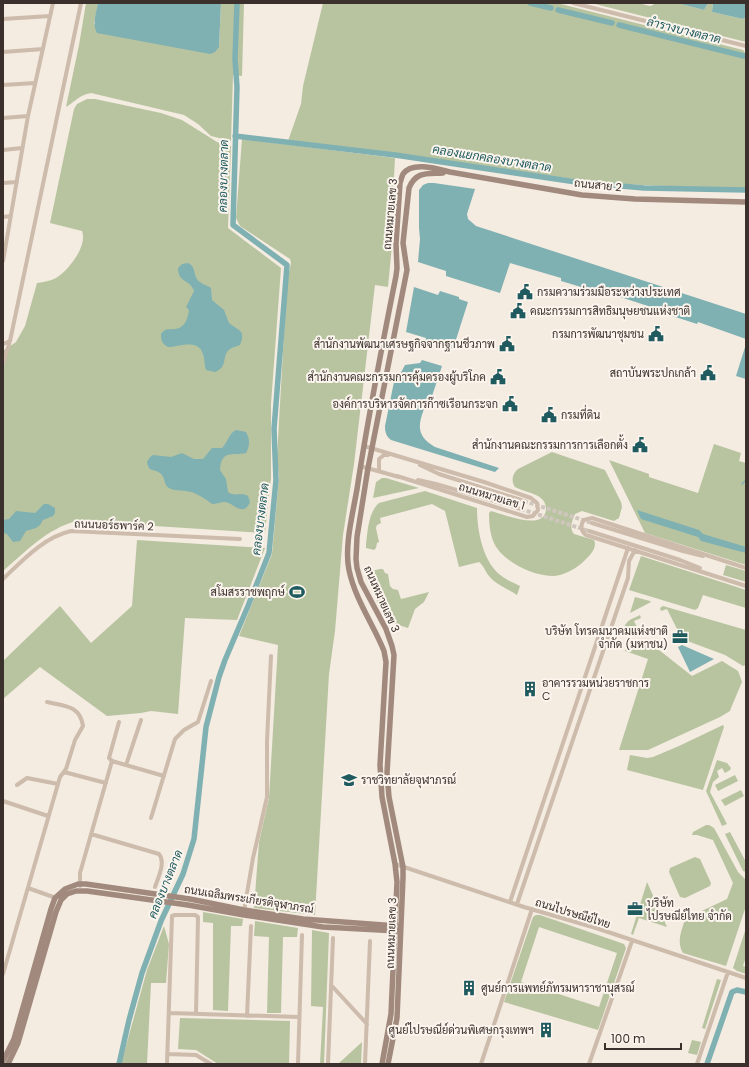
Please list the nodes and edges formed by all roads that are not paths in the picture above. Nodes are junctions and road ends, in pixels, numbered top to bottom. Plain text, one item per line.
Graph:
1 (53, 3) edge
2 (81, 3) edge
3 (573, 3) edge
4 (50, 16) junction
5 (3, 19) edge
6 (746, 46) edge
7 (43, 50) junction
8 (3, 52) edge
9 (35, 83) junction
10 (3, 85) edge
11 (28, 116) junction
12 (3, 118) edge
13 (22, 148) junction
14 (3, 150) edge
15 (450, 172) junction
16 (16, 182) junction
17 (3, 183) edge
18 (746, 202) edge
19 (3, 216) edge
20 (11, 216) junction
21 (4, 252) edge
22 (3, 261) edge
23 (10, 341) junction
24 (3, 344) edge
25 (3, 364) edge
26 (364, 446) junction
27 (372, 448) junction
28 (393, 455) junction
29 (403, 458) junction
30 (360, 466) junction
31 (368, 468) junction
32 (379, 471) junction
33 (398, 476) junction
34 (524, 501) tunnel mouth
35 (521, 509) tunnel mouth
36 (592, 523) tunnel mouth
37 (589, 531) tunnel mouth
38 (240, 539) dead end
39 (628, 548) junction
40 (635, 550) junction
41 (727, 561) junction
42 (746, 568) edge
43 (620, 571) junction
44 (628, 578) junction
45 (722, 578) junction
46 (3, 579) edge
47 (746, 586) edge
48 (271, 656) dead end
49 (211, 681) dead end
50 (47, 702) dead end
51 (141, 720) dead end
52 (119, 722) dead end
53 (112, 762) junction
54 (126, 766) junction
55 (64, 772) junction
56 (164, 776) junction
57 (106, 783) junction
58 (58, 784) junction
59 (17, 785) dead end
60 (3, 800) edge
61 (48, 816) junction
62 (151, 818) dead end
63 (91, 834) junction
64 (395, 864) junction
65 (403, 867) junction
66 (516, 885) junction
67 (80, 887) junction
68 (155, 887) dead end
69 (523, 887) junction
70 (28, 888) junction
71 (58, 899) junction
72 (510, 902) junction
73 (517, 904) junction
74 (532, 909) junction
75 (244, 913) junction
76 (251, 926) dead end
77 (398, 928) junction
78 (302, 935) dead end
79 (333, 938) dead end
80 (370, 941) dead end
81 (632, 942) junction
82 (728, 972) junction
83 (3, 974) edge
84 (746, 978) edge
85 (331, 986) junction
86 (169, 1014) junction
87 (196, 1014) junction
88 (247, 1016) junction
89 (299, 1017) junction
90 (366, 1024) junction
91 (167, 1054) junction
92 (3, 1062) edge
93 (8, 1064) edge
94 (167, 1064) edge
95 (211, 1064) edge
96 (298, 1064) edge
97 (328, 1064) edge
98 (365, 1064) edge
99 (382, 1064) edge
100 (388, 1064) edge
101 (481, 1064) edge
102 (589, 1064) edge
103 (697, 1064) edge

1 - 4 street
2 - 23 street
3 - 6 street
4 - 5 street
4 - 7 street
7 - 8 street
7 - 9 street
9 - 10 street
9 - 11 street
11 - 12 street
11 - 13 street
13 - 14 street
13 - 16 street
15 - 18 street, ถนนสาย 2
15 - 26 street, ถนนหมายเลข 3
15 - 27 street, ถนนหมายเลข 3
16 - 17 street
16 - 20 street
19 - 20 street
20 - 21 street
21 - 22 street
23 - 24 street
23 - 25 street
26 - 27 street, ถนนหมายเลข 1
26 - 30 street, ถนนหมายเลข 3
27 - 28 street, ถนนหมายเลข 1
27 - 31 street, ถนนหมายเลข 3
28 - 29 street, ถนนหมายเลข 1
28 - 32 street
29 - 33 street, ถนนหมายเลข 1
29 - 34 street, ถนนหมายเลข 1
30 - 31 street, ถนนหมายเลข 1
30 - 64 street, ถนนหมายเลข 3
31 - 32 street, ถนนหมายเลข 1
31 - 65 street, ถนนหมายเลข 3
32 - 33 street, ถนนหมายเลข 1
33 - 35 street, ถนนหมายเลข 1
36 - 41 street
37 - 45 street
38 - 46 street, ถนนนอร์ธพาร์ค 2
39 - 40 street
39 - 41 street
39 - 43 street
40 - 44 street
40 - 45 street
41 - 42 street
43 - 44 street
43 - 66 street
44 - 69 street
45 - 47 street
48 - 75 street
49 - 56 street
50 - 55 street
51 - 54 street
52 - 53 street
53 - 54 street
53 - 57 street
54 - 56 street
55 - 57 street
55 - 58 street
56 - 62 street
57 - 63 street
58 - 59 street
58 - 61 street
60 - 61 street
61 - 70 street
63 - 67 street
63 - 68 street
64 - 65 street, ถนนไปรษณีย์ไทย
64 - 77 street, ถนนหมายเลข 3
65 - 72 street, ถนนไปรษณีย์ไทย
65 - 77 street, ถนนหมายเลข 3
66 - 69 street
66 - 72 street
67 - 71 street, ถนนเฉลิมพระเกียรติจุฬาภรณ์
67 - 75 street, ถนนเฉลิมพระเกียรติจุฬาภรณ์
69 - 73 street
70 - 71 street
70 - 83 street
71 - 92 street
71 - 93 street
72 - 73 street, ถนนไปรษณีย์ไทย
73 - 74 street, ถนนไปรษณีย์ไทย
74 - 81 street, ถนนไปรษณีย์ไทย
74 - 101 street
75 - 77 street, ถนนเฉลิมพระเกียรติจุฬาภรณ์
76 - 88 street
77 - 99 street, ถนนหมายเลข 3
77 - 100 street, ถนนหมายเลข 3
78 - 89 street
79 - 85 street
80 - 90 street
81 - 82 street, ถนนไปรษณีย์ไทย
81 - 102 street
82 - 84 street, ถนนไปรษณีย์ไทย
82 - 103 street
85 - 90 street
85 - 97 street
86 - 87 street
86 - 87 street
86 - 91 street
87 - 88 street
88 - 89 street
89 - 96 street
90 - 98 street
91 - 94 street
91 - 95 street

